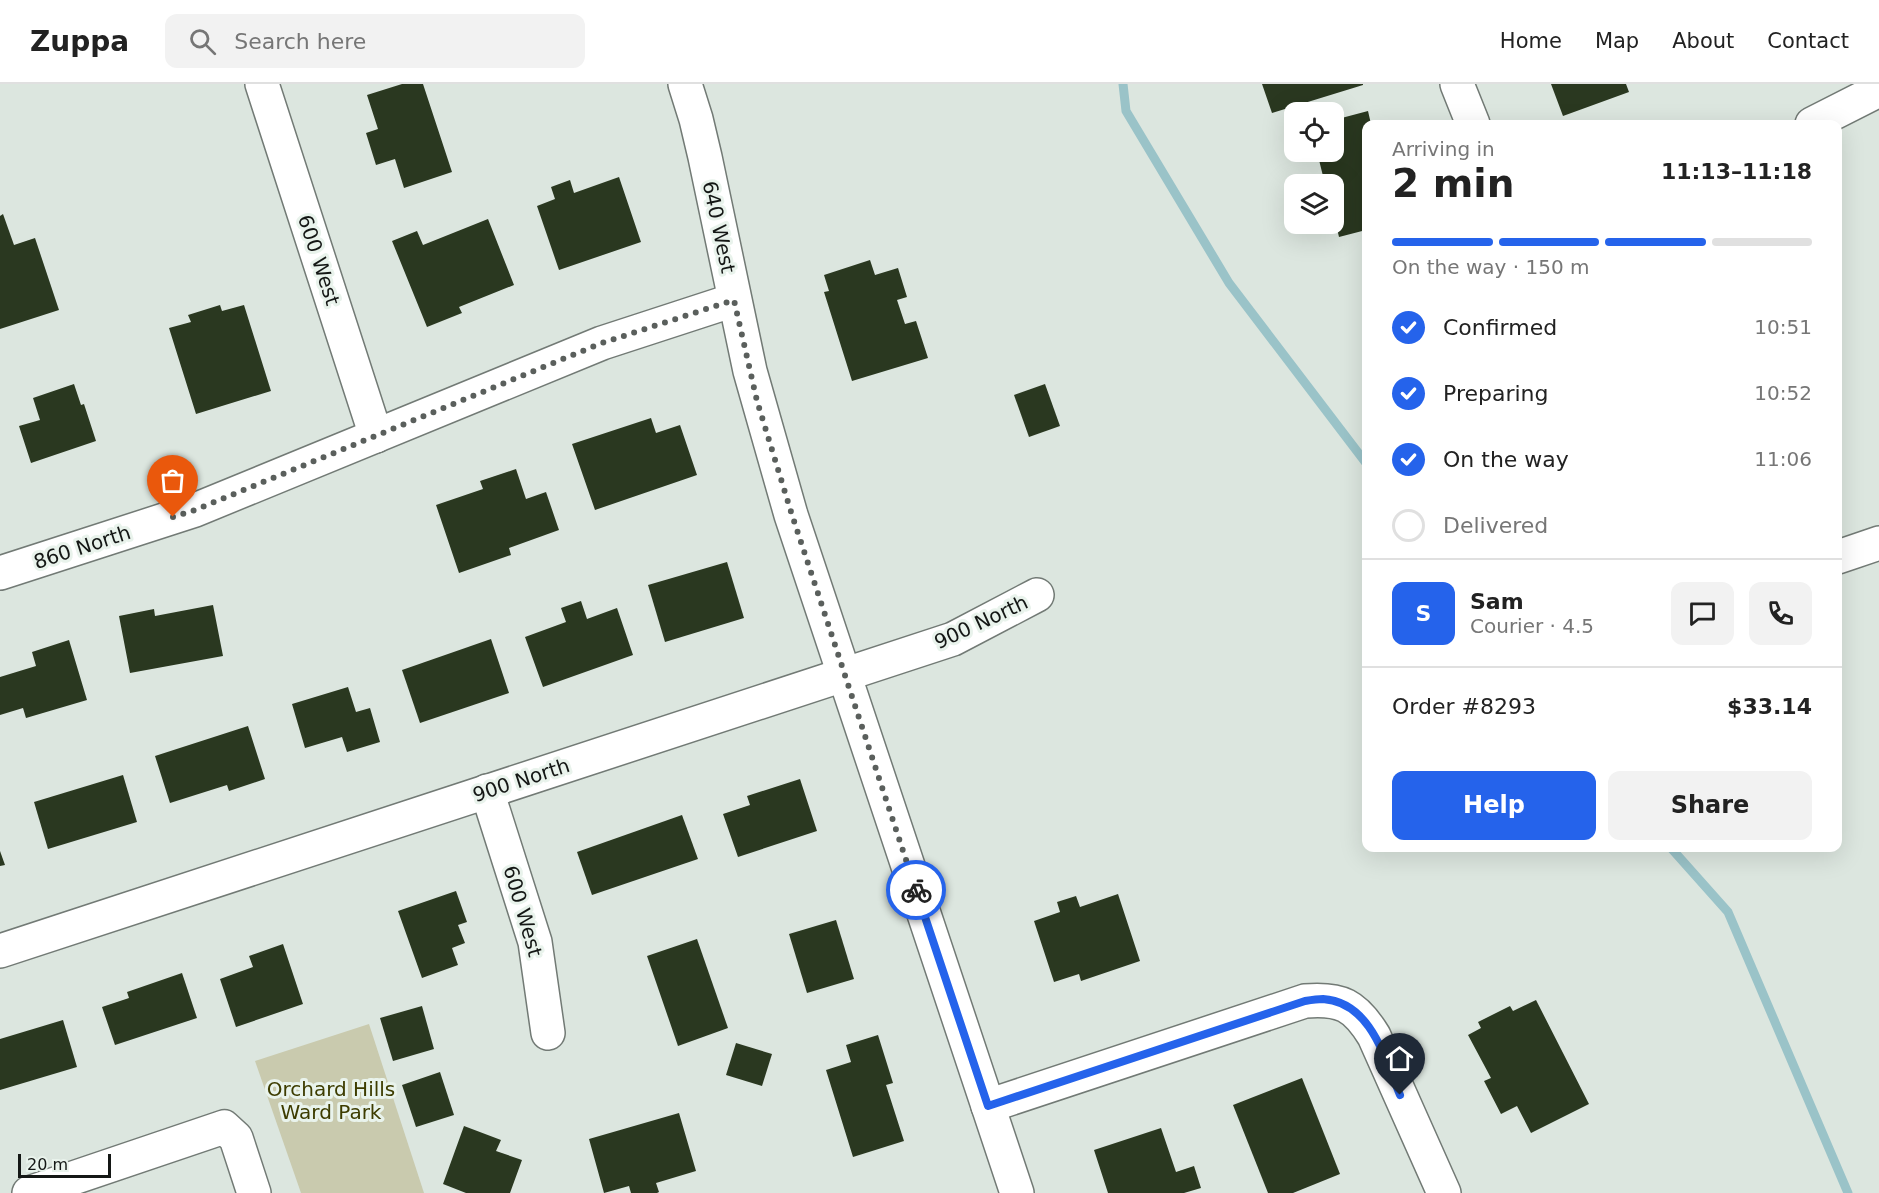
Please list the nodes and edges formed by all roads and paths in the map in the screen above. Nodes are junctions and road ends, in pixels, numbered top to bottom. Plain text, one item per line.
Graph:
1 (262, 84) edge
2 (685, 84) edge
3 (1457, 84) edge
4 (1879, 90) edge
5 (1471, 120) edge
6 (1820, 120) edge
7 (734, 300) junction
8 (376, 435) junction
9 (1879, 543) edge
10 (1842, 556) edge
11 (0, 573) edge
12 (1037, 595) dead end
13 (844, 674) junction
14 (487, 791) junction
15 (0, 951) edge
16 (548, 1033) dead end
17 (988, 1106) junction
18 (29, 1193) edge
19 (254, 1193) edge
20 (1017, 1193) edge
21 (1444, 1193) edge

1 - 8 street, 600 West
2 - 7 street, 640 West
3 - 5 street
4 - 6 street
7 - 8 street, 860 North
7 - 13 street, 640 West
8 - 11 street, 860 North
9 - 10 street
12 - 13 street, 900 North
13 - 14 street, 900 North
13 - 17 street, 640 West
14 - 15 street, 900 North
14 - 16 street, 600 West
17 - 20 street, 640 West
17 - 21 street
18 - 19 street

